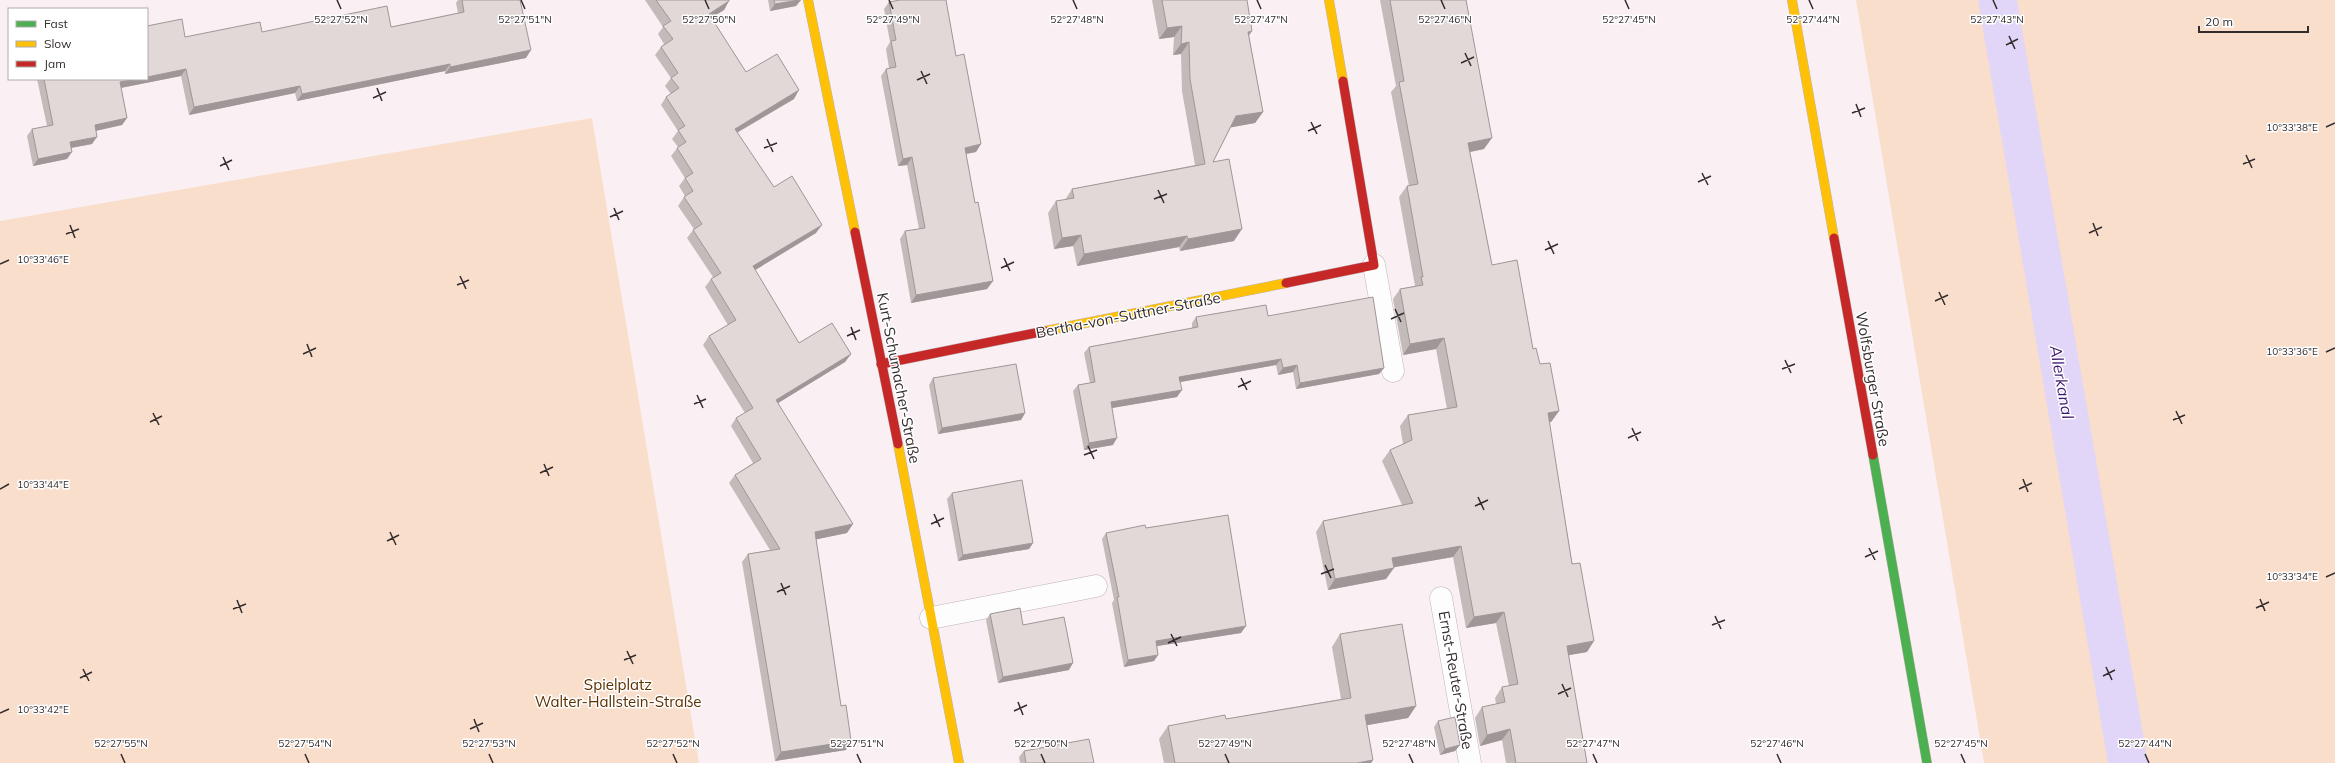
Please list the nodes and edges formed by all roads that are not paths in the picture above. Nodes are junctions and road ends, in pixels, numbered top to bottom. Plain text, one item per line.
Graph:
1 (808, 0) edge
2 (1329, 0) edge
3 (1792, 0) edge
4 (1374, 265) junction
5 (881, 364) junction
6 (1393, 371) dead end
7 (1096, 586) dead end
8 (1441, 598) dead end
9 (931, 618) junction
10 (959, 763) edge
11 (1470, 763) edge
12 (1927, 763) edge

1 - 5 street, Kurt-Schumacher-Straße
2 - 4 street
3 - 12 street, Wolfsburger Straße
4 - 5 street, Bertha-von-Suttner-Straße
4 - 6 lane
5 - 9 street, Kurt-Schumacher-Straße
7 - 9 lane
8 - 11 lane, Ernst-Reuter-Straße
9 - 10 street, Kurt-Schumacher-Straße

